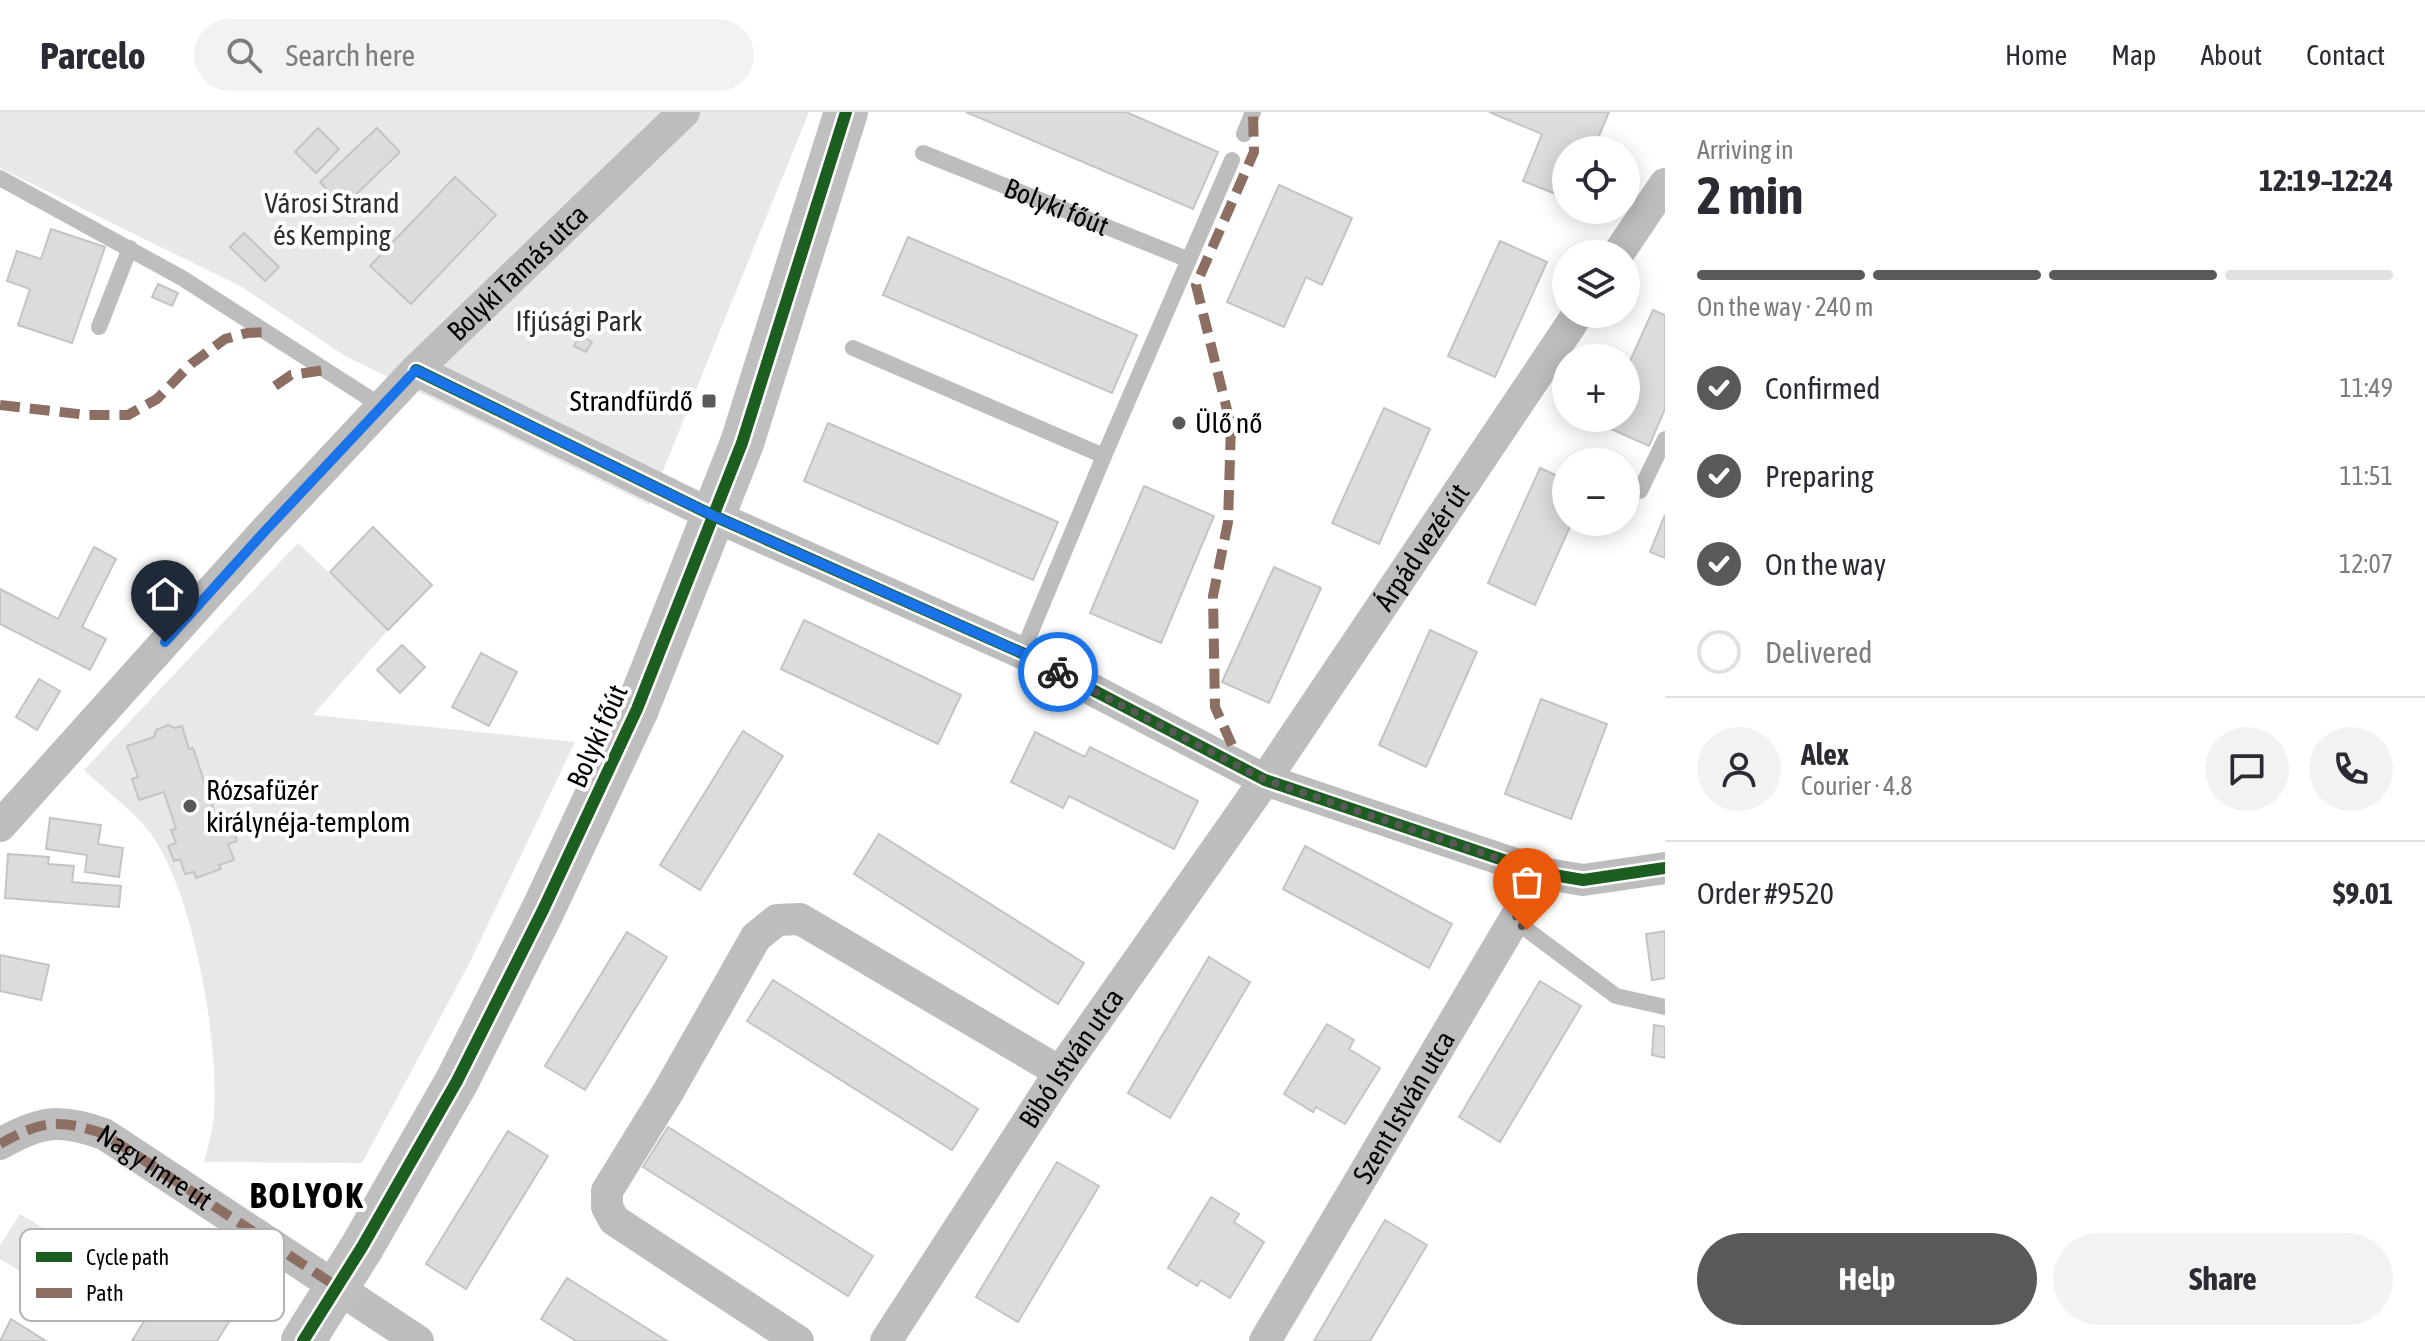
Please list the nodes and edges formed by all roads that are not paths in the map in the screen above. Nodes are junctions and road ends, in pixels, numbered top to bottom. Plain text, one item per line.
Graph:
1 (684, 112) edge
2 (846, 112) edge
3 (1253, 112) edge
4 (1244, 134) dead end
5 (923, 153) dead end
6 (1232, 160) dead end
7 (0, 178) edge
8 (1665, 184) edge
9 (1627, 240) edge
10 (130, 248) junction
11 (1189, 260) junction
12 (99, 327) dead end
13 (1569, 328) edge
14 (853, 348) dead end
15 (416, 370) junction
16 (383, 407) junction
17 (1665, 439) edge
18 (1104, 456) junction
19 (1640, 491) dead end
20 (714, 516) junction
21 (1022, 653) junction
22 (1265, 780) junction
23 (0, 826) edge
24 (1665, 868) edge
25 (1542, 873) junction
26 (1514, 920) junction
27 (1665, 1007) edge
28 (1060, 1072) junction
29 (0, 1144) edge
30 (249, 1229) edge
31 (284, 1252) edge
32 (336, 1286) junction
33 (303, 1341) edge
34 (418, 1341) edge
35 (798, 1341) edge
36 (886, 1341) edge
37 (1265, 1341) edge

1 - 15 street, Bolyki Tamás utca
2 - 20 main road, Bolyki főút
3 - 4 lane
5 - 11 lane, Bolyki főút
6 - 11 lane
7 - 10 lane
8 - 9 street
10 - 12 lane
10 - 16 lane
11 - 18 lane
13 - 22 street, Árpád vezér út
14 - 18 lane
15 - 16 street, Bolyki Tamás utca
15 - 20 street
16 - 23 street, Bolyki Tamás utca
17 - 19 lane
18 - 21 lane
20 - 21 street
20 - 32 main road, Bolyki főút
21 - 22 street
22 - 25 street
22 - 28 street, Bibó István utca
24 - 25 street
25 - 26 street, Szent István utca
26 - 27 lane
26 - 37 street, Szent István utca
28 - 35 street
28 - 36 street, Bibó István utca
29 - 30 street, Nagy Imre út
31 - 32 street, Nagy Imre út
32 - 33 main road, Bolyki főút
32 - 34 street, Nagy Imre út

